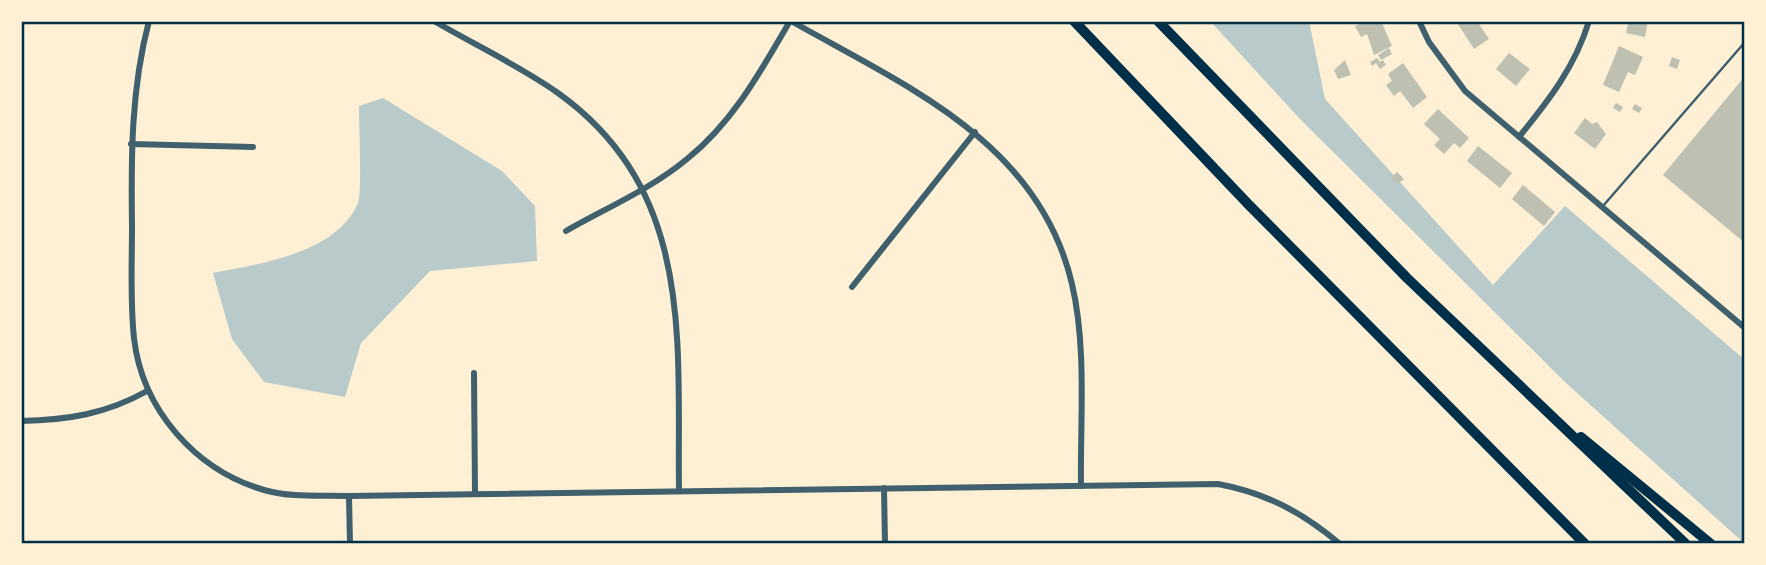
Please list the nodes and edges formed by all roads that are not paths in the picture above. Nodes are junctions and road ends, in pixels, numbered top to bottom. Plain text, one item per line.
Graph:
1 (149, 21) edge
2 (434, 21) edge
3 (790, 21) edge
4 (1074, 21) edge
5 (1158, 21) edge
6 (1419, 21) edge
7 (1588, 21) edge
8 (1745, 42) edge
9 (975, 132) junction
10 (1519, 137) junction
11 (131, 144) junction
12 (253, 147) dead end
13 (641, 189) junction
14 (1602, 208) junction
15 (566, 231) dead end
16 (852, 287) dead end
17 (1745, 328) edge
18 (474, 373) dead end
19 (1509, 377) junction
20 (147, 391) junction
21 (1462, 420) junction
22 (21, 421) edge
23 (1081, 486) junction
24 (884, 488) junction
25 (678, 491) junction
26 (475, 494) junction
27 (349, 496) junction
28 (349, 544) edge
29 (885, 544) edge
30 (1340, 544) edge
31 (1585, 544) edge
32 (1594, 544) edge
33 (1686, 544) edge
34 (1711, 544) edge

1 - 11 street
2 - 13 street
3 - 9 street
3 - 13 street
4 - 21 highway
5 - 19 highway
6 - 10 street
7 - 10 street
8 - 14 lane
9 - 16 street
9 - 23 street
10 - 14 street
11 - 12 street
11 - 20 street
13 - 15 street
13 - 25 street
14 - 17 street
18 - 26 street
19 - 33 highway
19 - 34 highway
20 - 22 street
20 - 27 street
21 - 31 highway
21 - 32 highway
23 - 24 street
23 - 30 street
24 - 25 street
24 - 29 street
25 - 26 street
26 - 27 street
27 - 28 street

